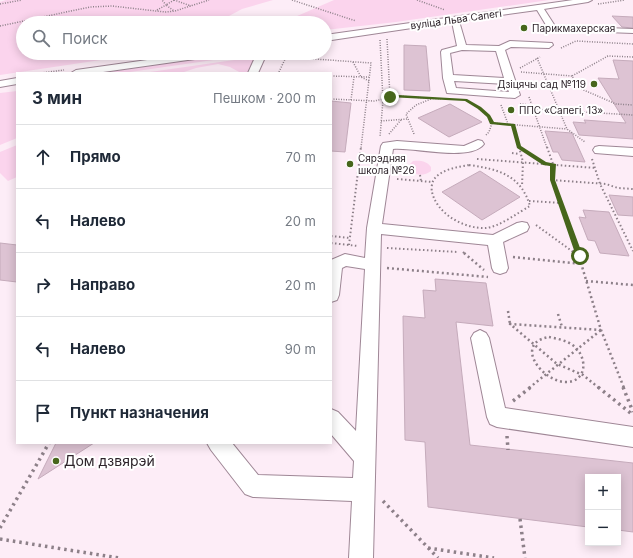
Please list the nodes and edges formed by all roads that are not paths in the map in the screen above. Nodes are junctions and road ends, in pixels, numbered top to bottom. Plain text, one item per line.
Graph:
1 (588, 0) edge
2 (539, 7) junction
3 (454, 20) junction
4 (633, 31) edge
5 (332, 37) edge
6 (462, 47) junction
7 (553, 47) road end
8 (500, 49) junction
9 (167, 60) edge
10 (259, 60) edge
11 (83, 72) edge
12 (253, 72) edge
13 (448, 78) junction
14 (511, 81) junction
15 (16, 82) edge
16 (0, 84) edge
17 (478, 144) road end
18 (633, 152) edge
19 (595, 153) road end
20 (524, 219) road end
21 (379, 228) junction
22 (376, 260) junction
23 (332, 282) edge
24 (480, 338) dead end
25 (332, 420) edge
26 (633, 437) edge
27 (219, 444) edge
28 (365, 457) junction
29 (372, 494) junction
30 (361, 558) edge

1 - 2 street, вуліца Льва Сапегі
2 - 3 street, вуліца Льва Сапегі
2 - 4 street
3 - 5 street, вуліца Льва Сапегі
3 - 6 street
6 - 8 street
6 - 13 street
7 - 8 street
8 - 14 street
9 - 11 street
10 - 12 street
13 - 14 street
13 - 14 street
15 - 16 street
17 - 21 street
18 - 19 street
20 - 21 street
21 - 22 street
22 - 23 street
22 - 28 street
24 - 26 street
25 - 28 street
27 - 29 street
28 - 29 street
29 - 30 street

